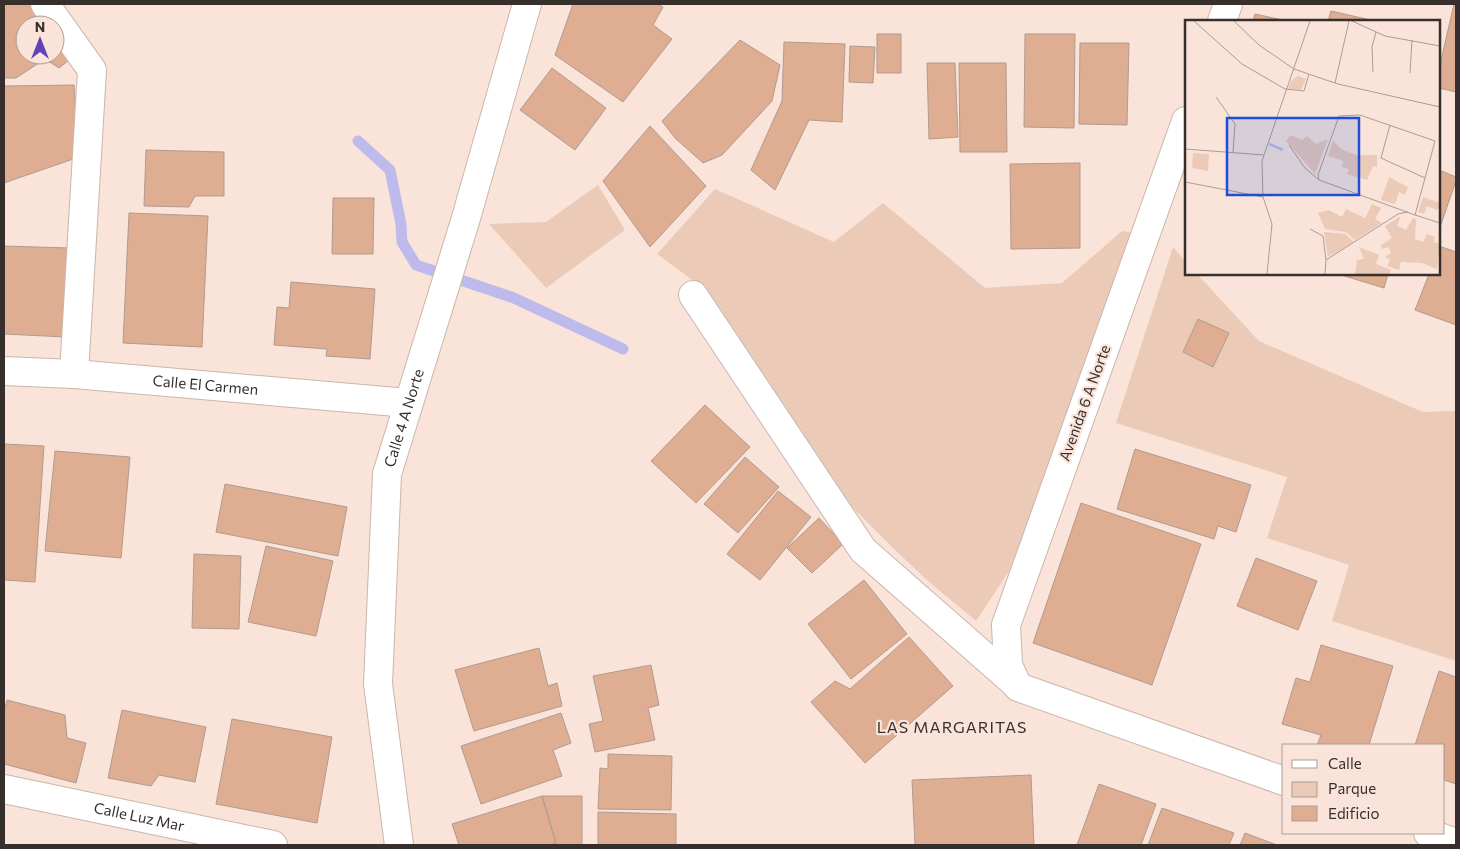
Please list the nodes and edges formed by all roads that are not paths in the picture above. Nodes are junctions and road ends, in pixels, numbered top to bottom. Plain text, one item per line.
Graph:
1 (45, 4) edge
2 (527, 4) edge
3 (1228, 4) edge
4 (1222, 20) edge
5 (1185, 124) edge
6 (693, 295) dead end
7 (4, 370) edge
8 (74, 374) junction
9 (408, 403) junction
10 (1018, 687) junction
11 (1282, 781) edge
12 (4, 789) edge
13 (1431, 834) edge
14 (1456, 843) edge
15 (273, 845) edge
16 (398, 845) edge

1 - 8 street
2 - 9 street, Calle 4 A Norte
3 - 4 street
5 - 10 street, Avenida 6 A Norte
6 - 10 street
7 - 8 street, Calle El Carmen
8 - 9 street, Calle El Carmen
9 - 16 street, Calle 4 A Norte
10 - 11 street
12 - 15 street, Calle Luz Mar
13 - 14 street

